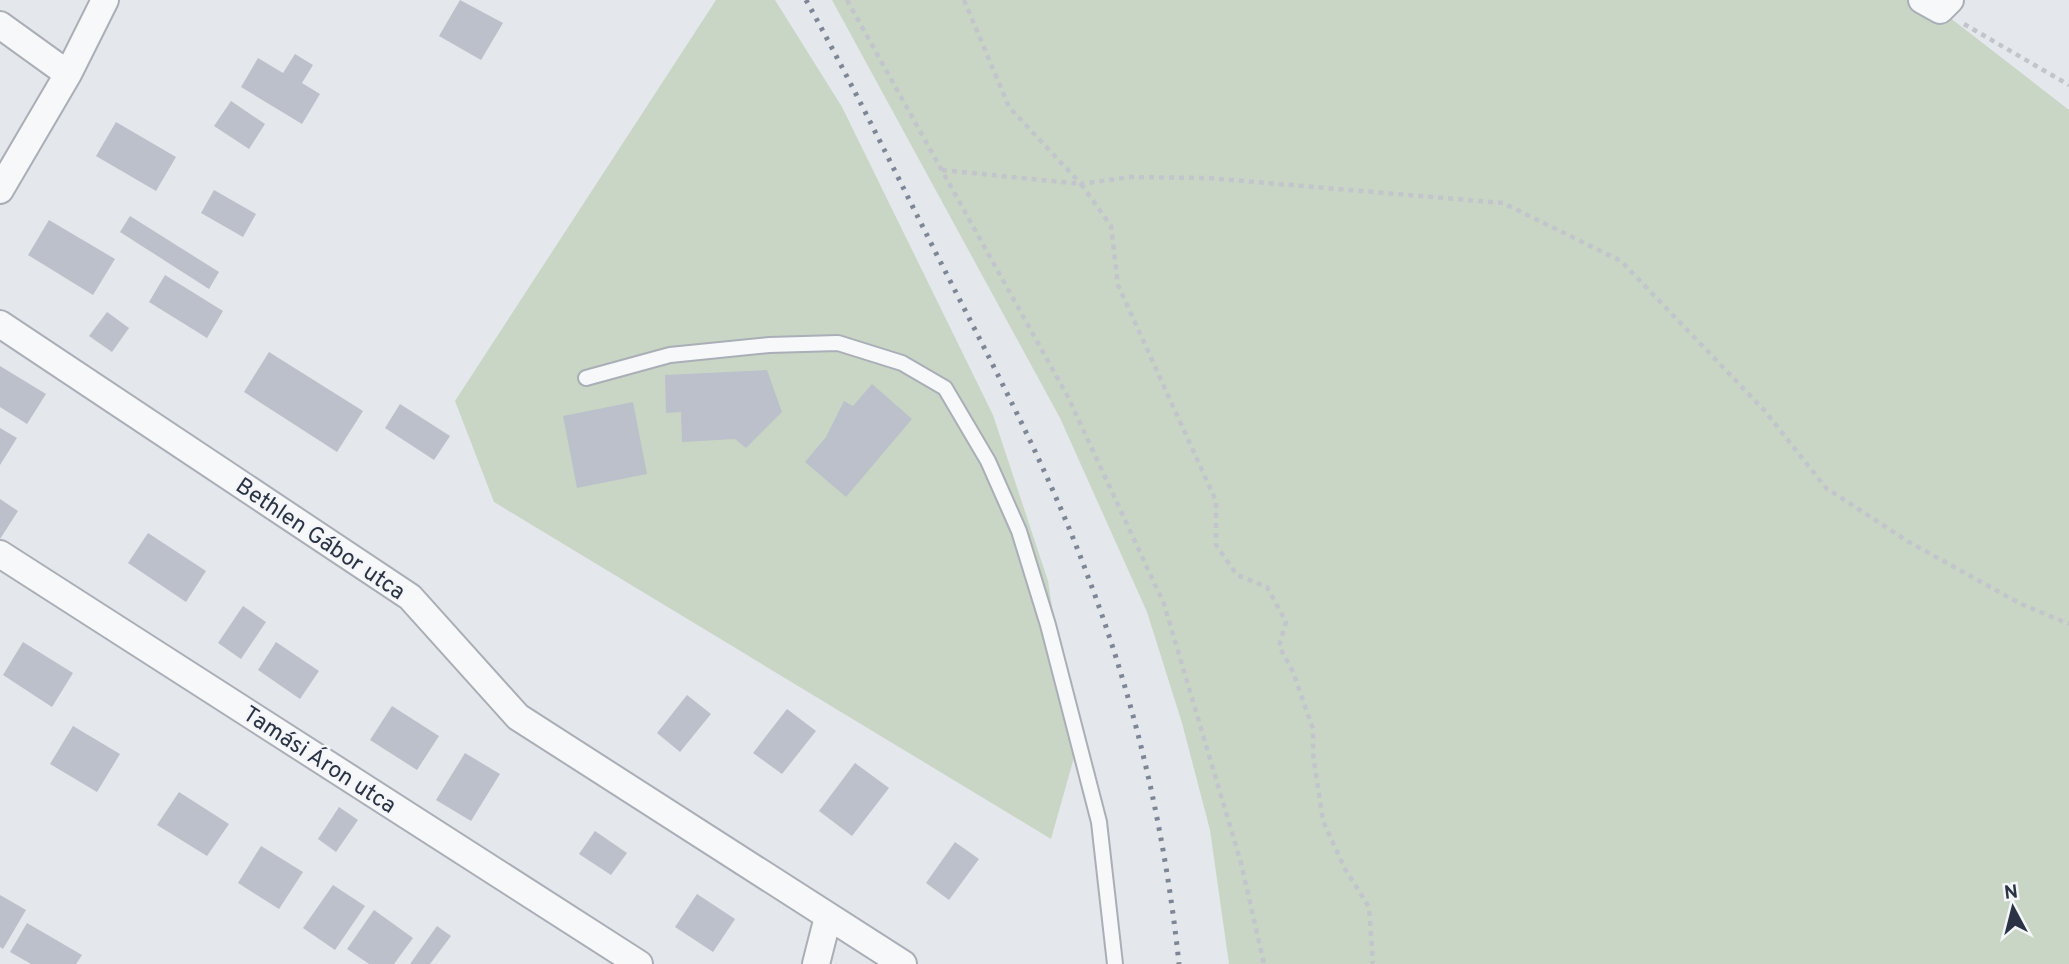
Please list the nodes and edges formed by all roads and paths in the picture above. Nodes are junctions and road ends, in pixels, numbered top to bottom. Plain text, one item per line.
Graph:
1 (105, 0) edge
2 (848, 0) edge
3 (964, 0) edge
4 (1937, 3) edge
5 (0, 25) edge
6 (68, 74) junction
7 (2069, 85) edge
8 (942, 170) junction
9 (1081, 184) junction
10 (0, 190) edge
11 (0, 324) edge
12 (586, 377) dead end
13 (0, 554) edge
14 (2069, 624) edge
15 (828, 916) junction
16 (639, 964) edge
17 (816, 964) edge
18 (903, 964) edge
19 (1115, 964) edge
20 (1264, 964) edge
21 (1373, 964) edge

1 - 6 street
2 - 8 path
3 - 9 path
4 - 7 path
5 - 6 street
6 - 10 street
8 - 9 path
8 - 20 path
9 - 14 path
9 - 21 path
11 - 15 street, Bethlen Gábor utca
12 - 19 lane
13 - 16 street, Tamási Áron utca
15 - 17 street
15 - 18 street, Bethlen Gábor utca

